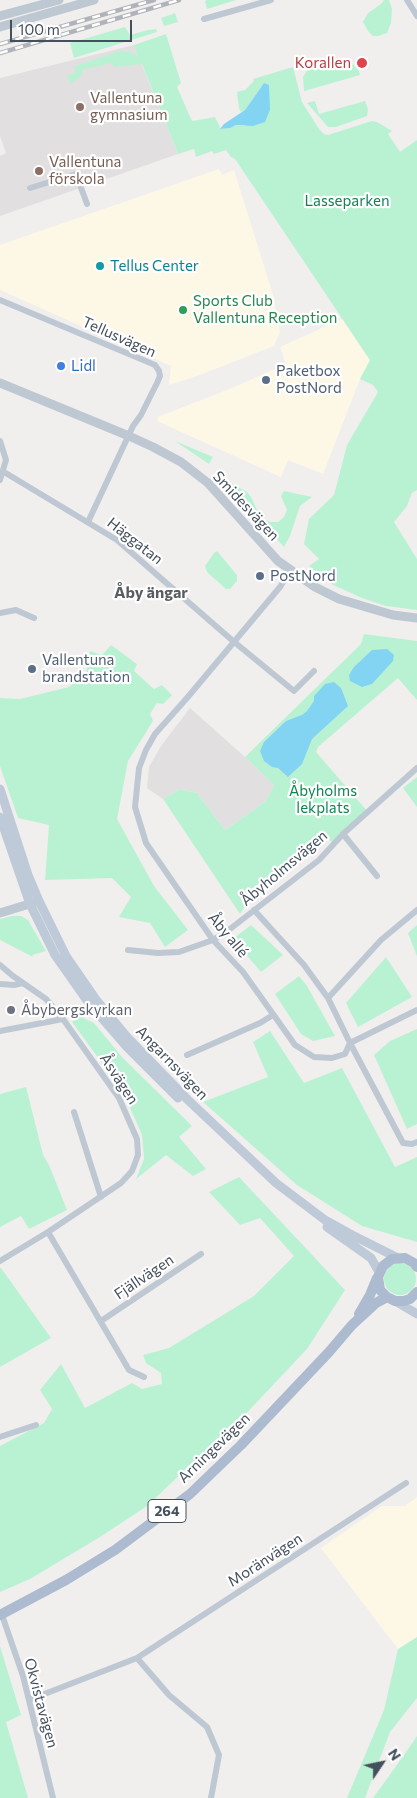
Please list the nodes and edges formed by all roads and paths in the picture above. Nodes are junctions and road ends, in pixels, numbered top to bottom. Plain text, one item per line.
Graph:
1 (59, 0) edge
2 (94, 0) edge
3 (271, 0) edge
4 (407, 0) edge
5 (0, 16) edge
6 (417, 16) edge
7 (204, 19) dead end
8 (0, 27) edge
9 (30, 188) dead end
10 (86, 204) dead end
11 (0, 300) edge
12 (0, 383) edge
13 (129, 436) junction
14 (0, 441) edge
15 (4, 472) junction
16 (0, 480) edge
17 (88, 522) junction
18 (290, 571) junction
19 (0, 613) edge
20 (34, 618) dead end
21 (417, 618) edge
22 (234, 641) junction
23 (314, 671) dead end
24 (417, 768) edge
25 (0, 789) edge
26 (0, 817) edge
27 (343, 834) junction
28 (377, 876) dead end
29 (34, 903) junction
30 (254, 910) junction
31 (417, 910) edge
32 (0, 913) edge
33 (213, 940) junction
34 (128, 950) dead end
35 (0, 965) edge
36 (23, 983) junction
37 (0, 984) edge
38 (328, 998) junction
39 (417, 1010) edge
40 (274, 1015) junction
41 (63, 1019) junction
42 (0, 1031) edge
43 (350, 1043) junction
44 (187, 1055) dead end
45 (74, 1112) dead end
46 (417, 1142) edge
47 (100, 1198) junction
48 (48, 1232) junction
49 (201, 1254) dead end
50 (398, 1258) junction
51 (0, 1261) edge
52 (416, 1264) edge
53 (378, 1275) junction
54 (417, 1292) edge
55 (391, 1299) junction
56 (417, 1314) edge
57 (101, 1321) junction
58 (352, 1325) junction
59 (144, 1377) dead end
60 (36, 1425) dead end
61 (0, 1437) edge
62 (406, 1483) dead end
63 (1, 1615) edge
64 (137, 1658) junction
65 (29, 1700) junction
66 (53, 1798) edge
67 (211, 1798) edge

1 - 5 street
2 - 8 street
3 - 7 street
4 - 6 street
9 - 10 street
11 - 13 street, Tellusvägen
12 - 13 street, Smidesvägen
13 - 17 street, Häggatan
13 - 18 street, Smidesvägen
14 - 15 street
15 - 16 street
15 - 17 street, Häggatan
17 - 22 street, Häggatan
18 - 21 street, Smidesvägen
18 - 22 street, Åby allé
19 - 20 street
22 - 23 street
22 - 33 street, Åby allé
24 - 27 street, Åbyholmsvägen
25 - 29 main road, Angarnsvägen
26 - 29 main road, Angarnsvägen
27 - 28 street, Åbyholmsvägen
27 - 30 street, Åbyholmsvägen
29 - 32 street
29 - 50 main road, Angarnsvägen
29 - 53 main road, Angarnsvägen
30 - 33 street, Åbyholmsvägen
30 - 38 street
31 - 38 street
33 - 34 street, Åbyholmsvägen
33 - 40 street, Åby allé
35 - 36 street, Åsvägen
36 - 37 street
36 - 41 street, Åsvägen
38 - 43 street
39 - 43 street
40 - 43 street, Åby allé
40 - 44 street
41 - 42 street
41 - 47 street, Åsvägen
43 - 46 street
45 - 47 street
47 - 48 street, Åsvägen
48 - 51 street, Åsvägen
48 - 57 street
49 - 57 street, Fjällvägen
50 - 52 main road
50 - 53 main road
53 - 55 main road
53 - 58 main road, Arningevägen / 264
54 - 55 main road, Arningevägen
55 - 56 main road
55 - 58 main road, Arningevägen / 264
57 - 59 street
58 - 63 main road, Arningevägen / 264
60 - 61 street
62 - 64 street, Moränvägen
63 - 65 street, Okvistavägen
64 - 65 street, Moränvägen
64 - 67 street
65 - 66 street, Okvistavägen

